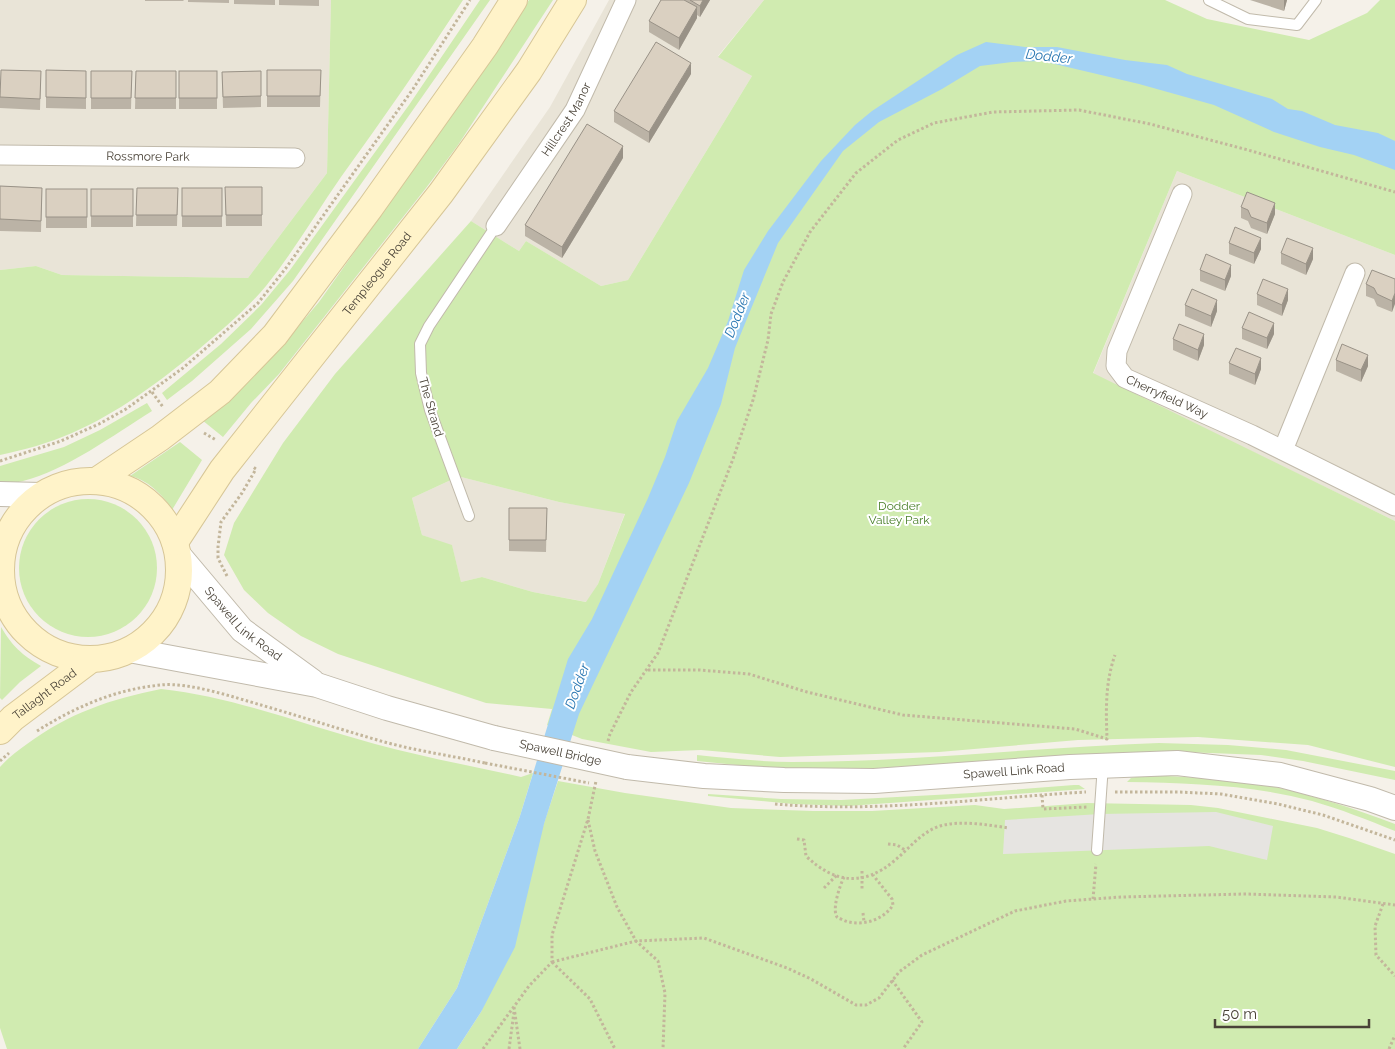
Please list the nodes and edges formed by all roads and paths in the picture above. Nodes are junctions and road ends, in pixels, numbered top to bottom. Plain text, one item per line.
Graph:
1 (470, 0) edge
2 (514, 0) edge
3 (573, 0) edge
4 (1209, 0) edge
5 (1316, 0) edge
6 (621, 2) edge
7 (0, 155) edge
8 (295, 158) dead end
9 (1395, 192) edge
10 (1182, 194) dead end
11 (496, 226) joint
12 (1355, 273) dead end
13 (152, 392) junction
14 (160, 404) dead end
15 (199, 438) dead end
16 (219, 442) dead end
17 (1283, 450) junction
18 (0, 461) edge
19 (256, 469) dead end
20 (96, 481) junction
21 (0, 494) edge
22 (41, 495) junction
23 (1395, 506) edge
24 (469, 516) dead end
25 (176, 548) junction
26 (1, 556) edge
27 (230, 582) dead end
28 (1, 583) edge
29 (129, 650) junction
30 (1115, 655) dead end
31 (90, 660) junction
32 (647, 670) junction
33 (317, 685) junction
34 (37, 732) dead end
35 (610, 734) dead end
36 (494, 738) joint
37 (7, 740) edge
38 (0, 761) edge
39 (1102, 765) junction
40 (627, 767) joint
41 (1102, 792) junction
42 (1042, 795) junction
43 (774, 804) dead end
44 (1101, 806) junction
45 (1395, 808) edge
46 (588, 819) junction
47 (1009, 828) dead end
48 (797, 839) dead end
49 (1395, 840) edge
50 (888, 844) dead end
51 (905, 850) junction
52 (1097, 850) joint
53 (862, 871) dead end
54 (836, 875) junction
55 (873, 875) junction
56 (844, 877) junction
57 (862, 879) junction
58 (824, 888) dead end
59 (862, 890) dead end
60 (1093, 898) junction
61 (1383, 904) junction
62 (1395, 905) edge
63 (863, 913) dead end
64 (864, 922) junction
65 (636, 941) junction
66 (552, 962) junction
67 (1395, 976) edge
68 (892, 980) junction
69 (514, 1006) junction
70 (1395, 1035) edge
71 (484, 1049) edge
72 (509, 1049) edge
73 (520, 1049) edge
74 (615, 1049) edge
75 (663, 1049) edge
76 (903, 1049) edge
77 (1389, 1049) edge

1 - 13 path
2 - 20 main road
3 - 25 main road, Templeogue Road
4 - 5 lane
6 - 11 street, Hillcrest Manor
7 - 8 street, Rossmore Park
9 - 32 path
10 - 17 street, Cherryfield Way
11 - 24 lane, The Strand
12 - 17 street
13 - 14 path
13 - 18 path
15 - 16 path
17 - 23 street, Cherryfield Way
19 - 27 path
20 - 22 main road
20 - 25 main road
21 - 22 street
22 - 26 main road
25 - 29 main road
25 - 33 street, Spawell Link Road
26 - 28 main road
28 - 31 main road
29 - 31 main road
29 - 33 street, Spawell Link Road
30 - 32 path
31 - 37 main road, Tallaght Road
32 - 35 path
33 - 36 street, Spawell Link Road
34 - 46 path, bridge
36 - 40 street, Spawell Bridge, bridge
37 - 38 path
39 - 40 street, Spawell Link Road
39 - 41 lane
39 - 45 street, Spawell Link Road
41 - 42 path
41 - 44 lane
41 - 49 path
42 - 43 path
42 - 44 path
44 - 52 lane
46 - 65 path
46 - 66 path
47 - 51 path
48 - 54 path
50 - 51 path
51 - 55 path
52 - 60 path
53 - 57 path
54 - 56 path
54 - 58 path
55 - 57 path
55 - 64 path
56 - 57 path
56 - 64 path
57 - 59 path
60 - 61 path
60 - 68 path
61 - 62 path
61 - 67 path
63 - 64 path
65 - 66 path
65 - 68 path
65 - 75 path
66 - 69 path
66 - 74 path
68 - 76 path
69 - 71 path
69 - 72 path
69 - 73 path
70 - 77 path

